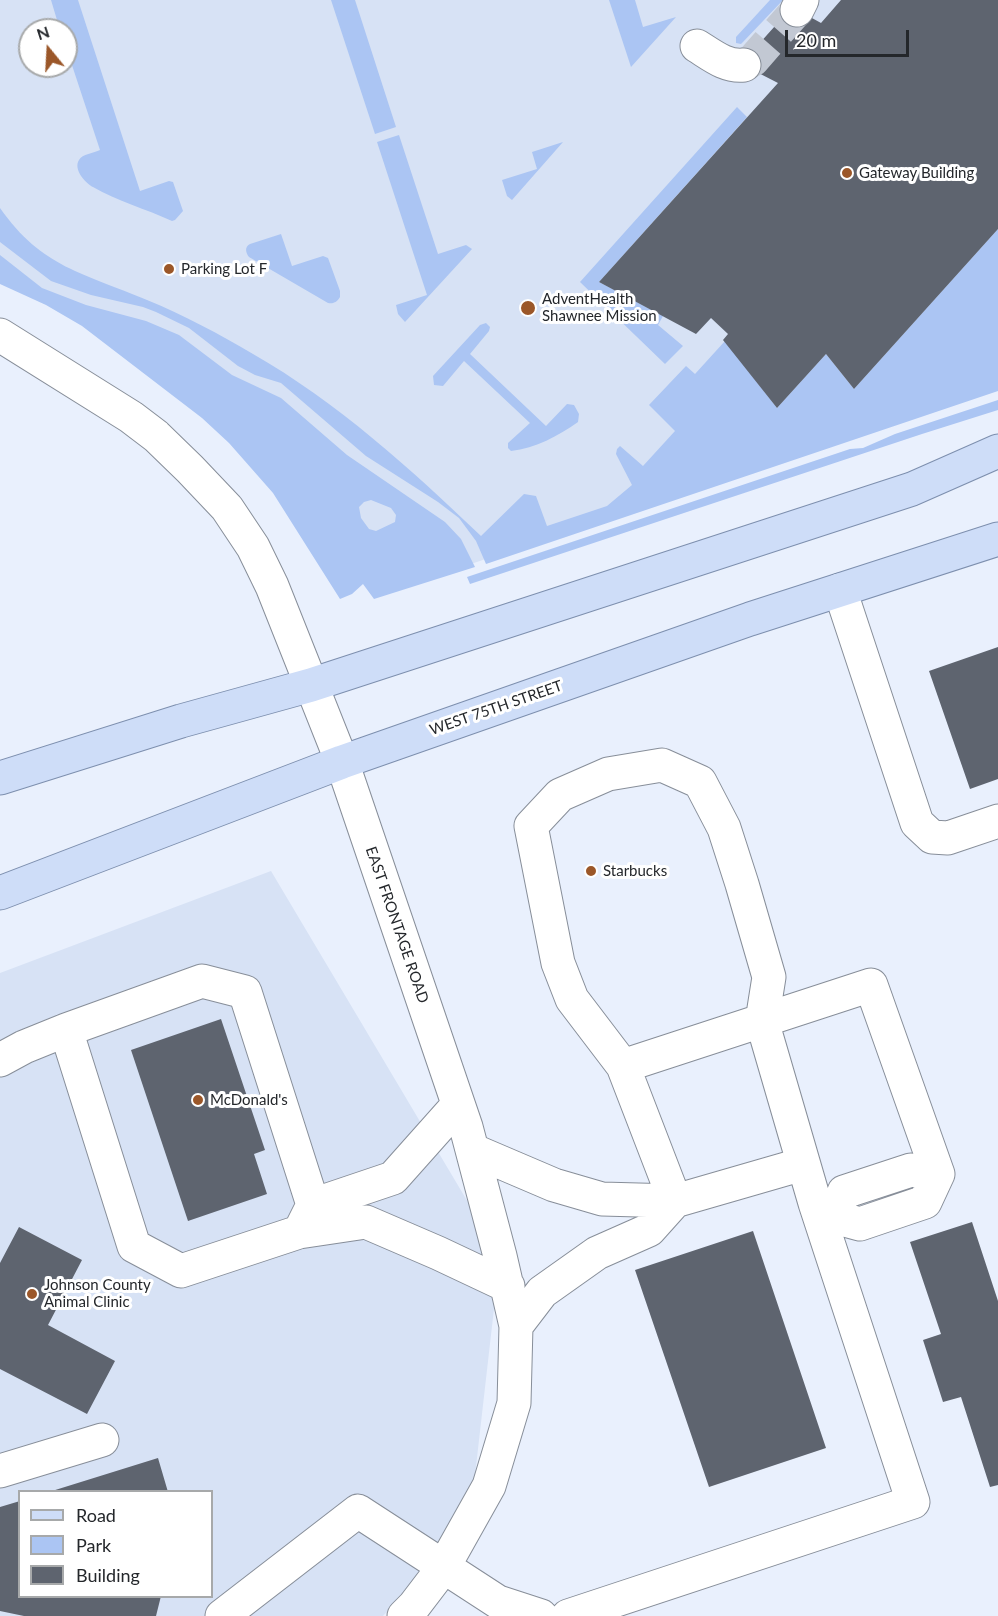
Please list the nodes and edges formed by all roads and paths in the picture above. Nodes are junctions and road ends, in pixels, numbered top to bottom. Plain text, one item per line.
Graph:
1 (698, 46) dead end
2 (744, 65) dead end
3 (0, 334) edge
4 (998, 451) edge
5 (998, 539) edge
6 (840, 590) junction
7 (311, 685) junction
8 (342, 762) junction
9 (0, 778) edge
10 (998, 821) edge
11 (0, 893) edge
12 (762, 1021) junction
13 (66, 1029) junction
14 (0, 1060) edge
15 (623, 1066) junction
16 (458, 1105) junction
17 (472, 1150) junction
18 (804, 1164) junction
19 (675, 1201) junction
20 (306, 1219) junction
21 (828, 1219) junction
22 (508, 1286) junction
23 (516, 1326) junction
24 (102, 1440) dead end
25 (0, 1471) edge
26 (443, 1568) junction
27 (222, 1616) edge
28 (404, 1616) edge
29 (541, 1616) edge
30 (568, 1616) edge

1 - 2 street
3 - 7 street, EAST FRONTAGE ROAD
4 - 7 main road
5 - 6 main road, WEST 75TH STREET
6 - 8 main road, WEST 75TH STREET
6 - 10 street
7 - 8 street, EAST FRONTAGE ROAD
7 - 9 main road
8 - 11 main road, WEST 75TH STREET
8 - 16 street, EAST FRONTAGE ROAD
12 - 15 street
12 - 15 street
12 - 18 street
12 - 21 street
13 - 14 street
13 - 20 street
13 - 20 street
15 - 19 street
16 - 17 street, EAST FRONTAGE ROAD
16 - 20 street
17 - 19 street
17 - 22 street, EAST FRONTAGE ROAD
18 - 19 street
18 - 21 street
19 - 23 street
20 - 22 street
21 - 30 street
22 - 23 street, EAST FRONTAGE ROAD
23 - 26 street, EAST FRONTAGE ROAD
24 - 25 street
26 - 27 street
26 - 28 street, EAST FRONTAGE ROAD
26 - 29 street

